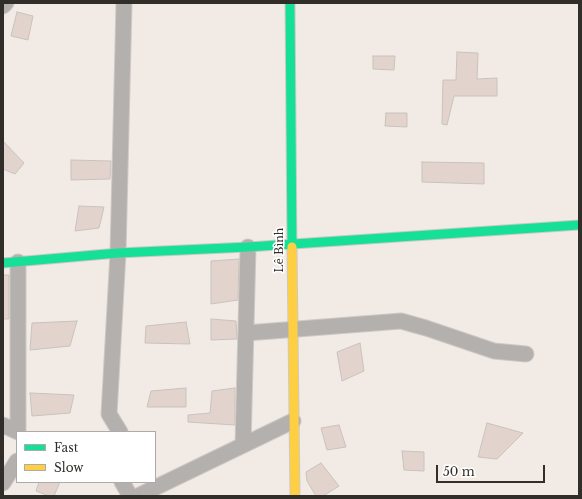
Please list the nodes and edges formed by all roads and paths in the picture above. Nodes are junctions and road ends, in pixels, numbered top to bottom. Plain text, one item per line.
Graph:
1 (6, 3) edge
2 (124, 3) edge
3 (290, 3) edge
4 (3, 6) edge
5 (579, 225) edge
6 (292, 244) junction
7 (248, 247) junction
8 (118, 253) junction
9 (10, 262) edge
10 (292, 330) junction
11 (246, 333) junction
12 (526, 354) dead end
13 (292, 421) junction
14 (3, 425) edge
15 (16, 431) edge
16 (18, 431) edge
17 (119, 431) edge
18 (243, 445) junction
19 (16, 463) edge
20 (3, 483) edge
21 (123, 483) edge
22 (130, 496) edge
23 (138, 496) edge
24 (295, 496) edge

1 - 4 street
2 - 8 street
3 - 6 street, Lê Bình
5 - 6 street
6 - 7 street
6 - 10 street, Lê Bình
7 - 8 street
7 - 11 street
8 - 9 street
8 - 17 street
9 - 16 street
10 - 11 street
10 - 12 street
10 - 13 street, Lê Bình
11 - 18 street
13 - 18 street
13 - 24 street, Lê Bình
14 - 15 street
18 - 23 street
19 - 20 street
21 - 22 street

